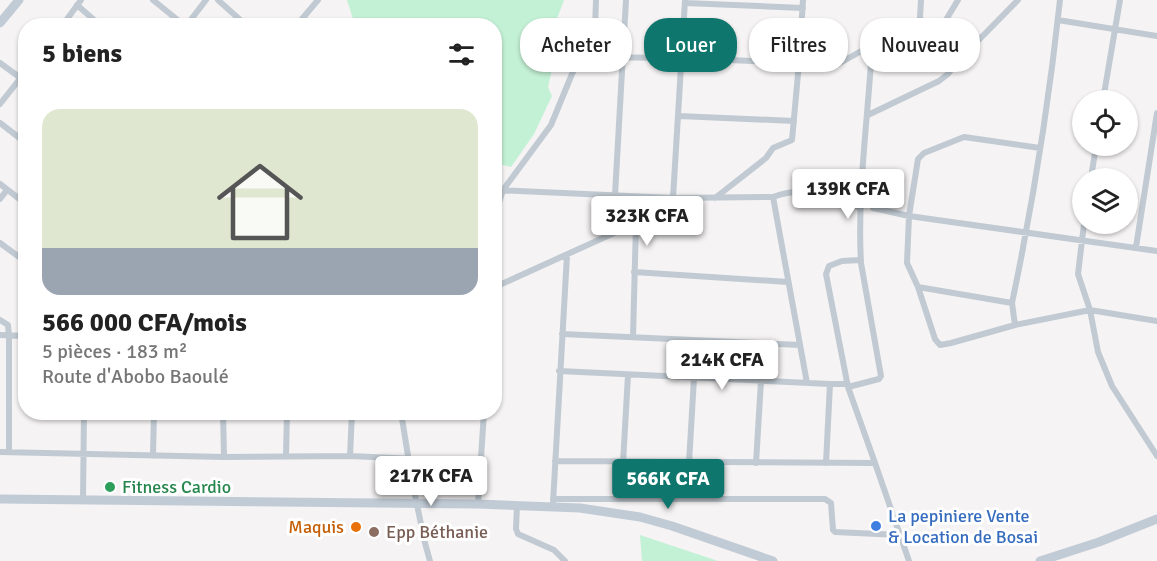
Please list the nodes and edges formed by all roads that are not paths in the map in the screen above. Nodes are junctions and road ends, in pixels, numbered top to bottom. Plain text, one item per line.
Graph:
1 (19, 0) edge
2 (153, 0) edge
3 (206, 0) edge
4 (218, 0) edge
5 (306, 0) edge
6 (318, 0) edge
7 (596, 0) edge
8 (626, 0) edge
9 (803, 0) edge
10 (921, 0) edge
11 (958, 0) edge
12 (1018, 0) edge
13 (1060, 0) edge
14 (1120, 0) edge
15 (685, 1) edge
16 (79, 2) edge
17 (745, 2) edge
18 (314, 6) junction
19 (803, 8) junction
20 (68, 18) edge
21 (94, 18) edge
22 (176, 18) edge
23 (192, 18) edge
24 (238, 18) edge
25 (303, 18) edge
26 (595, 18) edge
27 (625, 18) edge
28 (684, 18) edge
29 (802, 18) edge
30 (920, 18) edge
31 (947, 18) edge
32 (1058, 20) junction
33 (0, 23) edge
34 (1114, 28) junction
35 (1157, 36) edge
36 (980, 39) edge
37 (0, 63) edge
38 (572, 72) edge
39 (622, 72) edge
40 (681, 72) edge
41 (798, 72) edge
42 (871, 72) edge
43 (950, 72) edge
44 (18, 76) edge
45 (18, 85) edge
46 (1105, 90) edge
47 (0, 104) edge
48 (1157, 113) edge
49 (868, 115) junction
50 (679, 116) junction
51 (794, 121) junction
52 (0, 123) edge
53 (18, 137) edge
54 (1040, 148) junction
55 (0, 184) edge
56 (7, 190) junction
57 (503, 190) junction
58 (502, 193) edge
59 (615, 195) junction
60 (773, 197) junction
61 (18, 198) edge
62 (673, 198) junction
63 (715, 198) junction
64 (0, 199) edge
65 (861, 207) junction
66 (873, 208) dead end
67 (909, 216) junction
68 (636, 223) junction
69 (1027, 231) junction
70 (1083, 234) edge
71 (1082, 240) junction
72 (0, 243) edge
73 (1136, 247) junction
74 (1157, 251) edge
75 (567, 255) junction
76 (18, 256) edge
77 (861, 260) junction
78 (634, 272) junction
79 (788, 282) junction
80 (502, 284) edge
81 (918, 287) junction
82 (1012, 303) junction
83 (1090, 310) junction
84 (0, 320) edge
85 (1157, 321) edge
86 (1015, 325) junction
87 (562, 334) junction
88 (0, 335) edge
89 (9, 336) junction
90 (18, 336) edge
91 (633, 337) junction
92 (800, 345) junction
93 (559, 371) junction
94 (628, 375) junction
95 (694, 378) junction
96 (761, 381) junction
97 (807, 383) junction
98 (830, 384) junction
99 (847, 386) junction
100 (0, 398) edge
101 (8, 399) junction
102 (84, 420) edge
103 (154, 420) edge
104 (223, 420) edge
105 (287, 420) edge
106 (352, 420) edge
107 (402, 420) edge
108 (484, 420) edge
109 (0, 452) edge
110 (9, 452) junction
111 (84, 454) junction
112 (153, 456) junction
113 (286, 456) junction
114 (350, 456) junction
115 (1157, 456) edge
116 (224, 457) junction
117 (408, 460) junction
118 (555, 461) junction
119 (481, 462) junction
120 (623, 463) junction
121 (689, 463) junction
122 (756, 463) junction
123 (826, 463) junction
124 (875, 463) junction
125 (0, 499) edge
126 (83, 500) junction
127 (553, 503) junction
128 (418, 504) junction
129 (478, 504) junction
130 (517, 505) junction
131 (1157, 519) edge
132 (899, 535) junction
133 (430, 561) edge
134 (565, 561) edge
135 (773, 561) edge
136 (909, 561) edge
137 (1040, 561) edge

1 - 33 main road
2 - 22 street
3 - 23 street
4 - 24 street
5 - 18 street
6 - 18 street
7 - 26 street
8 - 27 street
9 - 19 street
10 - 30 street
11 - 31 street
12 - 36 street
13 - 32 street
14 - 34 street
15 - 17 street
15 - 28 street
16 - 20 street
16 - 21 street
17 - 19 street
18 - 25 street
19 - 29 street
32 - 34 street
32 - 54 street
34 - 35 street
34 - 46 street
37 - 44 street
38 - 57 street
39 - 59 street
40 - 50 street
41 - 51 street
42 - 49 street
43 - 49 street
45 - 47 street
48 - 73 street
49 - 65 street
50 - 51 street
50 - 62 street
51 - 63 street
52 - 53 street
54 - 67 street
54 - 69 street
55 - 56 street
56 - 61 street
56 - 64 street
57 - 58 street
57 - 59 street
59 - 62 street
60 - 63 street
60 - 65 street
60 - 79 street
62 - 63 street
62 - 68 street
65 - 77 street
66 - 67 street
67 - 69 street
67 - 81 street
68 - 75 street
68 - 78 street
69 - 71 street
69 - 82 street
70 - 71 street
71 - 73 street
71 - 83 street
72 - 76 street
73 - 74 street
75 - 80 street
75 - 87 street
77 - 99 street
77 - 99 street
78 - 79 street
78 - 91 street
79 - 92 street
81 - 82 street
81 - 86 street
82 - 86 street
83 - 85 street
83 - 86 street
83 - 115 street
84 - 89 street
87 - 91 street
87 - 93 street
88 - 89 street
89 - 90 street
89 - 101 street
91 - 92 street
92 - 97 street
93 - 94 street
93 - 118 street
94 - 95 street
94 - 120 street
95 - 96 street
95 - 121 street
96 - 97 street
96 - 122 street
97 - 98 street
98 - 99 street
98 - 123 street
99 - 124 street
100 - 101 street
101 - 110 street
102 - 111 street
103 - 112 street
104 - 116 street
105 - 113 street
106 - 114 street
107 - 117 street
108 - 119 street
109 - 110 street
110 - 111 street
111 - 112 street
111 - 126 street
112 - 116 street
113 - 114 street
113 - 116 street
114 - 117 street
117 - 119 street
117 - 128 street
118 - 120 street
118 - 127 street
119 - 129 street
120 - 121 street
121 - 122 street
122 - 123 street
123 - 124 street
124 - 132 street
125 - 126 main road
126 - 128 main road
127 - 130 main road
127 - 132 street
127 - 135 main road
128 - 129 main road
128 - 133 street
129 - 130 main road
130 - 134 street
131 - 137 main road
132 - 136 street

